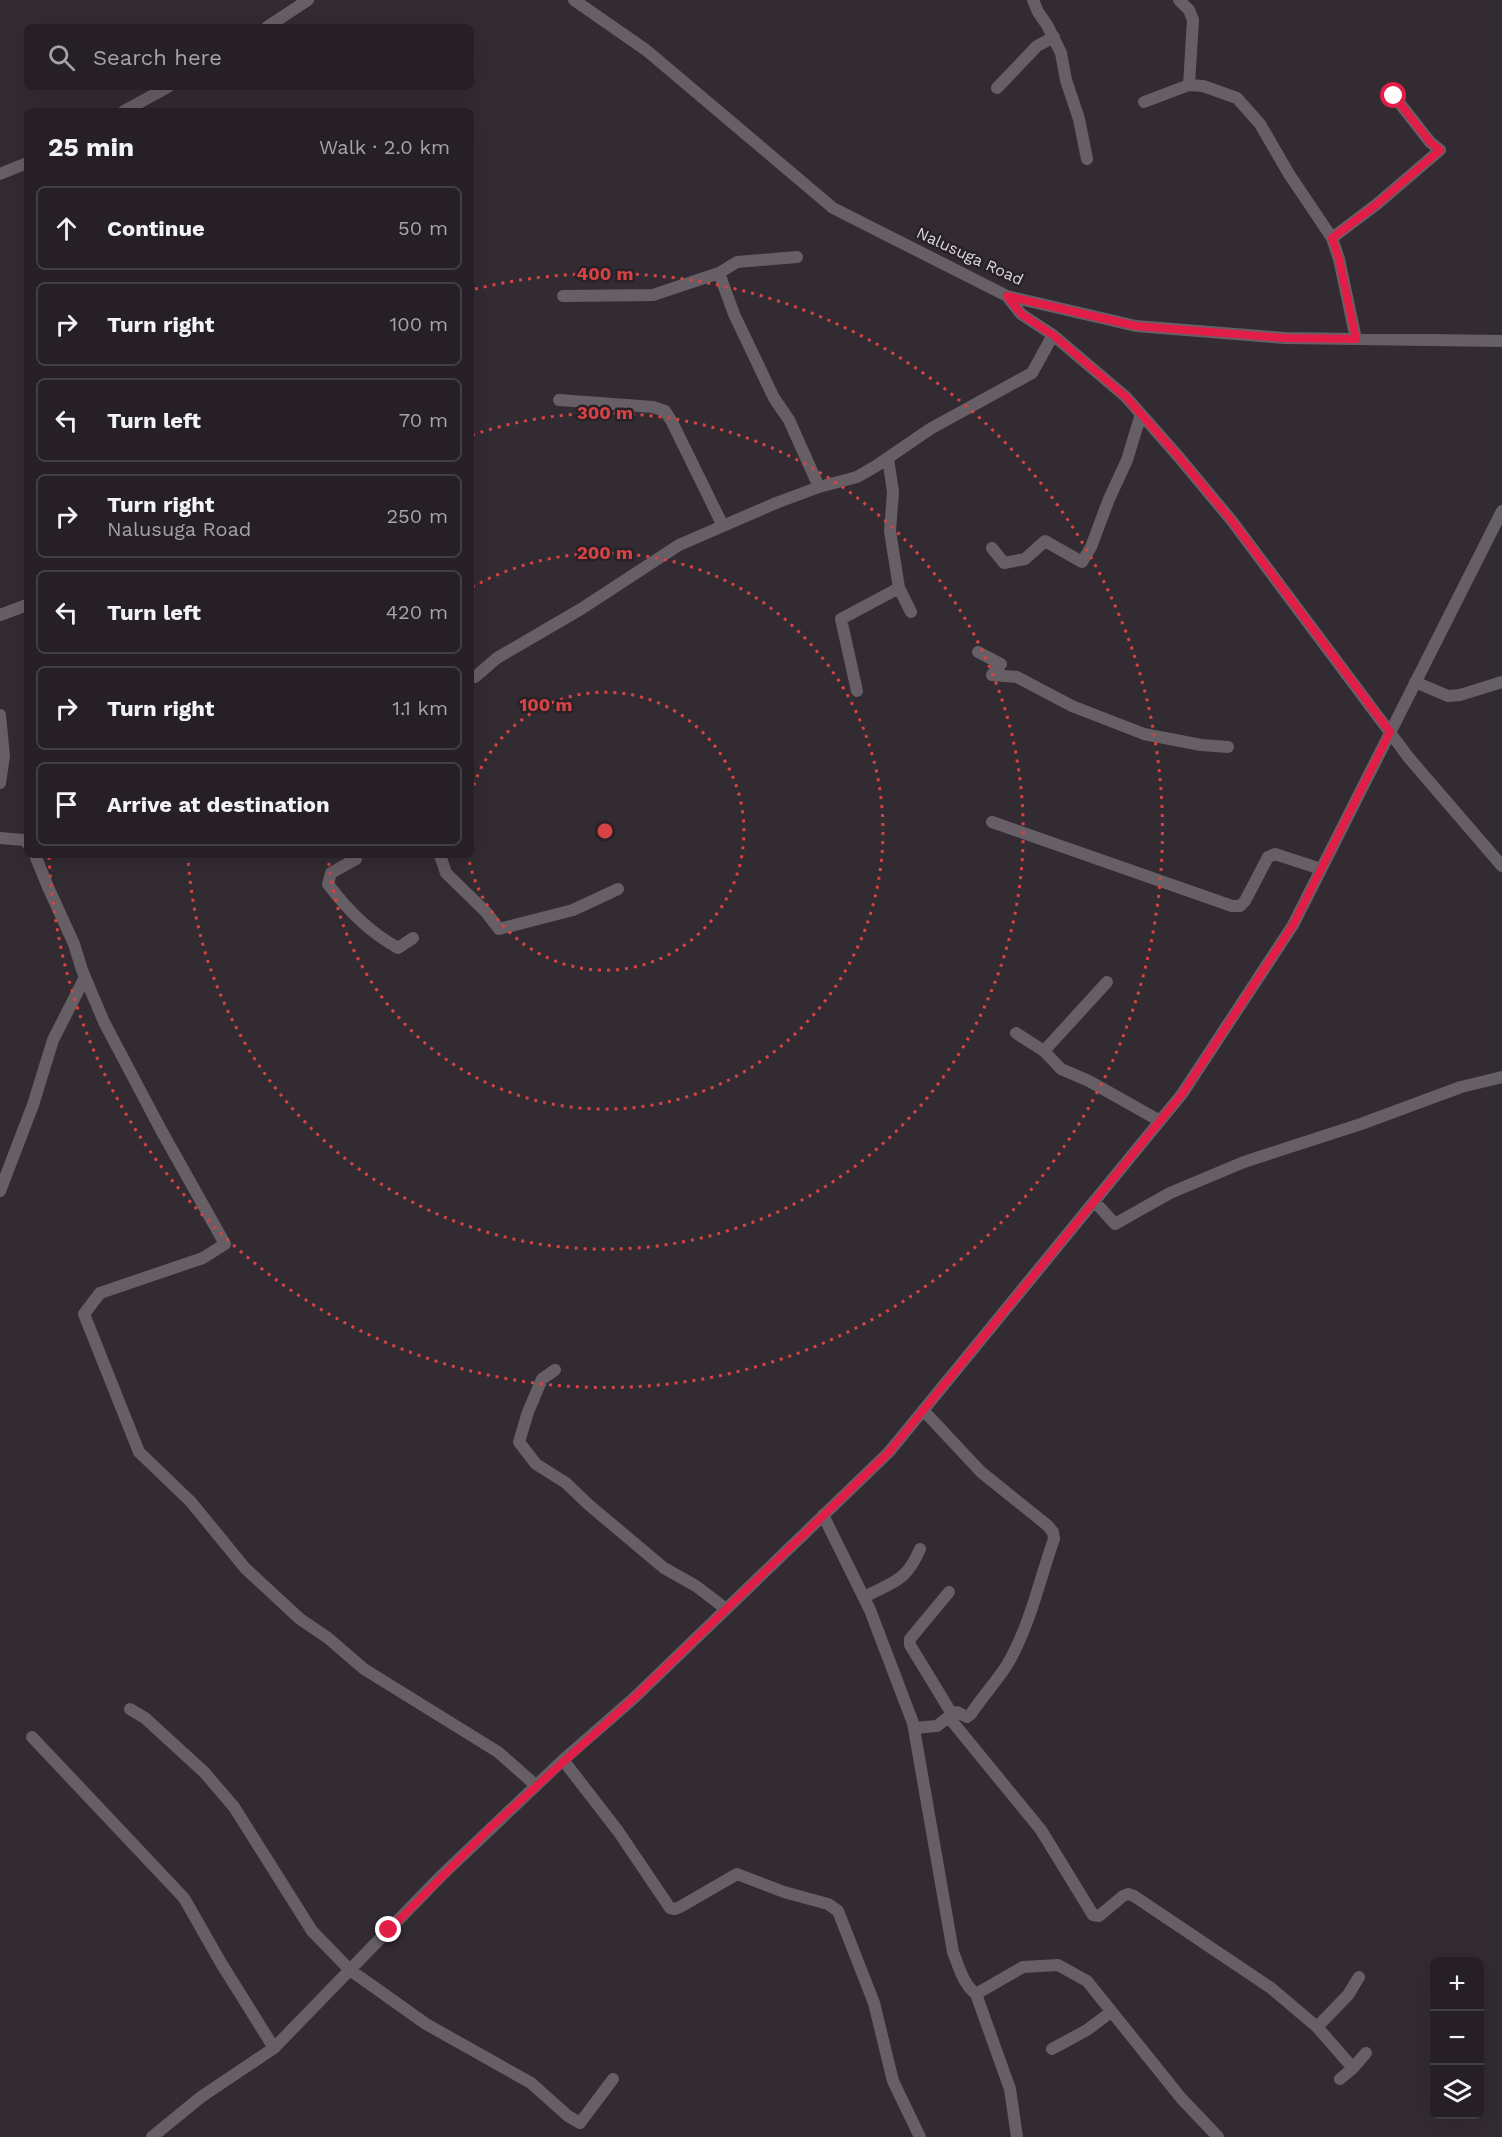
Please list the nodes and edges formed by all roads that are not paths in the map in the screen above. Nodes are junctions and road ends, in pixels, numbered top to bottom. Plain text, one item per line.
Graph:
1 (308, 0) edge
2 (574, 0) edge
3 (1033, 0) edge
4 (1179, 0) edge
5 (272, 24) edge
6 (1054, 37) junction
7 (1189, 85) junction
8 (997, 88) dead end
9 (162, 90) edge
10 (1394, 96) dead end
11 (1144, 102) dead end
12 (130, 108) edge
13 (1087, 159) dead end
14 (24, 164) edge
15 (0, 174) edge
16 (1332, 238) junction
17 (797, 257) dead end
18 (719, 273) junction
19 (563, 296) dead end
20 (1007, 296) junction
21 (1053, 335) junction
22 (1356, 339) junction
23 (1502, 340) edge
24 (559, 400) dead end
25 (1141, 414) junction
26 (888, 458) junction
27 (819, 487) junction
28 (1502, 511) edge
29 (723, 526) junction
30 (992, 548) dead end
31 (899, 588) junction
32 (24, 606) edge
33 (911, 612) dead end
34 (0, 615) edge
35 (978, 652) dead end
36 (474, 677) edge
37 (1415, 682) junction
38 (1502, 682) edge
39 (857, 691) dead end
40 (0, 715) edge
41 (1390, 732) junction
42 (1228, 747) dead end
43 (0, 783) edge
44 (992, 822) dead end
45 (0, 838) edge
46 (24, 842) edge
47 (36, 858) edge
48 (354, 858) edge
49 (441, 858) edge
50 (1502, 866) edge
51 (1321, 869) junction
52 (618, 889) dead end
53 (413, 938) dead end
54 (85, 977) junction
55 (1107, 982) dead end
56 (1016, 1033) dead end
57 (1044, 1051) junction
58 (1502, 1077) edge
59 (1160, 1121) junction
60 (0, 1191) edge
61 (1095, 1201) junction
62 (555, 1370) dead end
63 (923, 1410) junction
64 (823, 1515) junction
65 (920, 1549) dead end
66 (949, 1592) dead end
67 (864, 1597) junction
68 (726, 1609) junction
69 (130, 1709) dead end
70 (951, 1717) junction
71 (914, 1728) junction
72 (32, 1737) dead end
73 (563, 1760) junction
74 (532, 1782) dead end
75 (350, 1970) junction
76 (1359, 1977) dead end
77 (976, 1994) junction
78 (1111, 2012) junction
79 (1317, 2027) junction
80 (274, 2048) junction
81 (1052, 2049) dead end
82 (1366, 2053) dead end
83 (1353, 2068) junction
84 (613, 2079) dead end
85 (1340, 2079) dead end
86 (153, 2137) edge
87 (920, 2137) edge
88 (1017, 2137) edge
89 (1218, 2137) edge

1 - 5 street
2 - 20 street, Nalusuga Road
3 - 6 street
4 - 7 street
6 - 8 street
6 - 13 street
7 - 11 street
7 - 16 street
9 - 12 street
10 - 16 street
14 - 15 street
16 - 22 street
17 - 18 street
18 - 19 street
18 - 27 street
20 - 21 street
20 - 22 street, Nalusuga Road
21 - 25 street
21 - 26 street
22 - 23 street, Nalusuga Road
24 - 29 street
25 - 30 street
25 - 41 street
26 - 27 street
26 - 31 street
27 - 29 street
28 - 37 street
29 - 36 street
31 - 33 street
31 - 39 street
32 - 34 street
35 - 42 street
37 - 38 street
37 - 41 street
40 - 43 street
41 - 50 street
41 - 51 street
44 - 51 street
45 - 46 street
47 - 54 street
48 - 53 street
49 - 52 street
51 - 59 street
54 - 60 street
54 - 74 street
55 - 57 street
56 - 57 street
57 - 59 street
58 - 61 street
59 - 61 street
61 - 63 street
62 - 68 street
63 - 64 street
63 - 70 street
64 - 67 street
64 - 68 street
65 - 67 street
66 - 70 street
67 - 71 street
68 - 73 street
69 - 75 street
70 - 71 street
70 - 79 street
71 - 77 street
72 - 80 street
73 - 75 street
73 - 87 street
75 - 80 street
75 - 84 street
76 - 79 street
77 - 78 street
77 - 88 street
78 - 81 street
78 - 89 street
79 - 83 street
80 - 86 street
82 - 83 street
83 - 85 street

